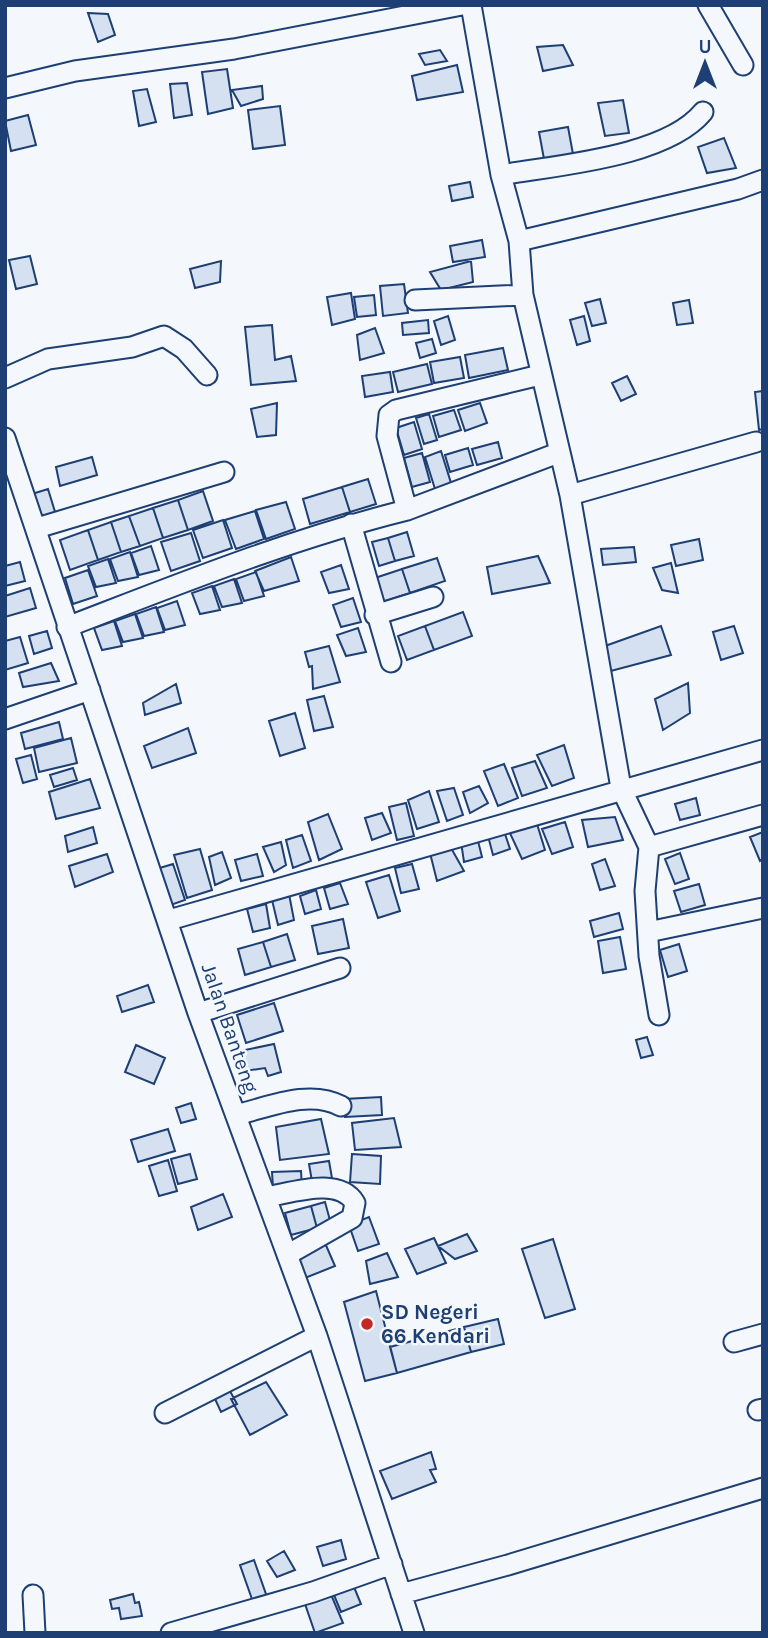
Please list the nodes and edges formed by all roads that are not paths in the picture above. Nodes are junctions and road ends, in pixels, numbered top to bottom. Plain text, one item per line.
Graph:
1 (461, 5) edge
2 (471, 5) edge
3 (708, 5) edge
4 (743, 65) dead end
5 (5, 88) edge
6 (704, 112) dead end
7 (501, 175) junction
8 (763, 180) edge
9 (519, 241) junction
10 (523, 295) junction
11 (415, 300) dead end
12 (207, 375) dead end
13 (540, 375) junction
14 (5, 378) edge
15 (5, 438) edge
16 (756, 442) dead end
17 (558, 453) junction
18 (224, 472) dead end
19 (570, 495) junction
20 (407, 510) junction
21 (351, 524) junction
22 (37, 528) junction
23 (433, 597) dead end
24 (375, 615) junction
25 (67, 627) junction
26 (391, 662) dead end
27 (90, 690) junction
28 (5, 719) edge
29 (763, 750) edge
30 (621, 788) junction
31 (763, 815) edge
32 (649, 847) junction
33 (763, 908) edge
34 (169, 920) junction
35 (648, 932) junction
36 (340, 968) dead end
37 (198, 1013) junction
38 (659, 1015) dead end
39 (341, 1106) dead end
40 (236, 1115) junction
41 (266, 1197) junction
42 (287, 1255) junction
43 (763, 1334) edge
44 (317, 1336) junction
45 (734, 1342) dead end
46 (165, 1413) dead end
47 (763, 1488) edge
48 (392, 1563) junction
49 (401, 1594) junction
50 (33, 1595) dead end
51 (35, 1633) edge
52 (171, 1633) edge
53 (414, 1633) edge

1 - 5 street
2 - 7 street
3 - 4 street
6 - 7 street
7 - 9 street
8 - 9 street
9 - 10 street
10 - 11 street
10 - 13 street
12 - 14 street
13 - 17 street
13 - 20 street
15 - 22 street, Jalan Banteng
16 - 19 street
17 - 19 street
17 - 20 street
18 - 22 street
19 - 30 street
20 - 21 street
21 - 24 street
21 - 25 street
22 - 25 street, Jalan Banteng
23 - 24 street
24 - 26 street
25 - 27 street, Jalan Banteng
27 - 28 street
27 - 34 street, Jalan Banteng
29 - 30 street
30 - 32 street
30 - 34 street
31 - 32 street
32 - 35 street
33 - 35 street
34 - 37 street, Jalan Banteng
35 - 38 street
36 - 37 street
37 - 40 street, Jalan Banteng
39 - 40 street
40 - 41 street, Jalan Banteng
41 - 42 street, Jalan Banteng
41 - 42 street
42 - 44 street, Jalan Banteng
43 - 45 street
44 - 46 street
44 - 48 street, Jalan Banteng
47 - 49 street
48 - 49 street, Jalan Banteng
48 - 52 street
49 - 53 street, Jalan Banteng
50 - 51 street

